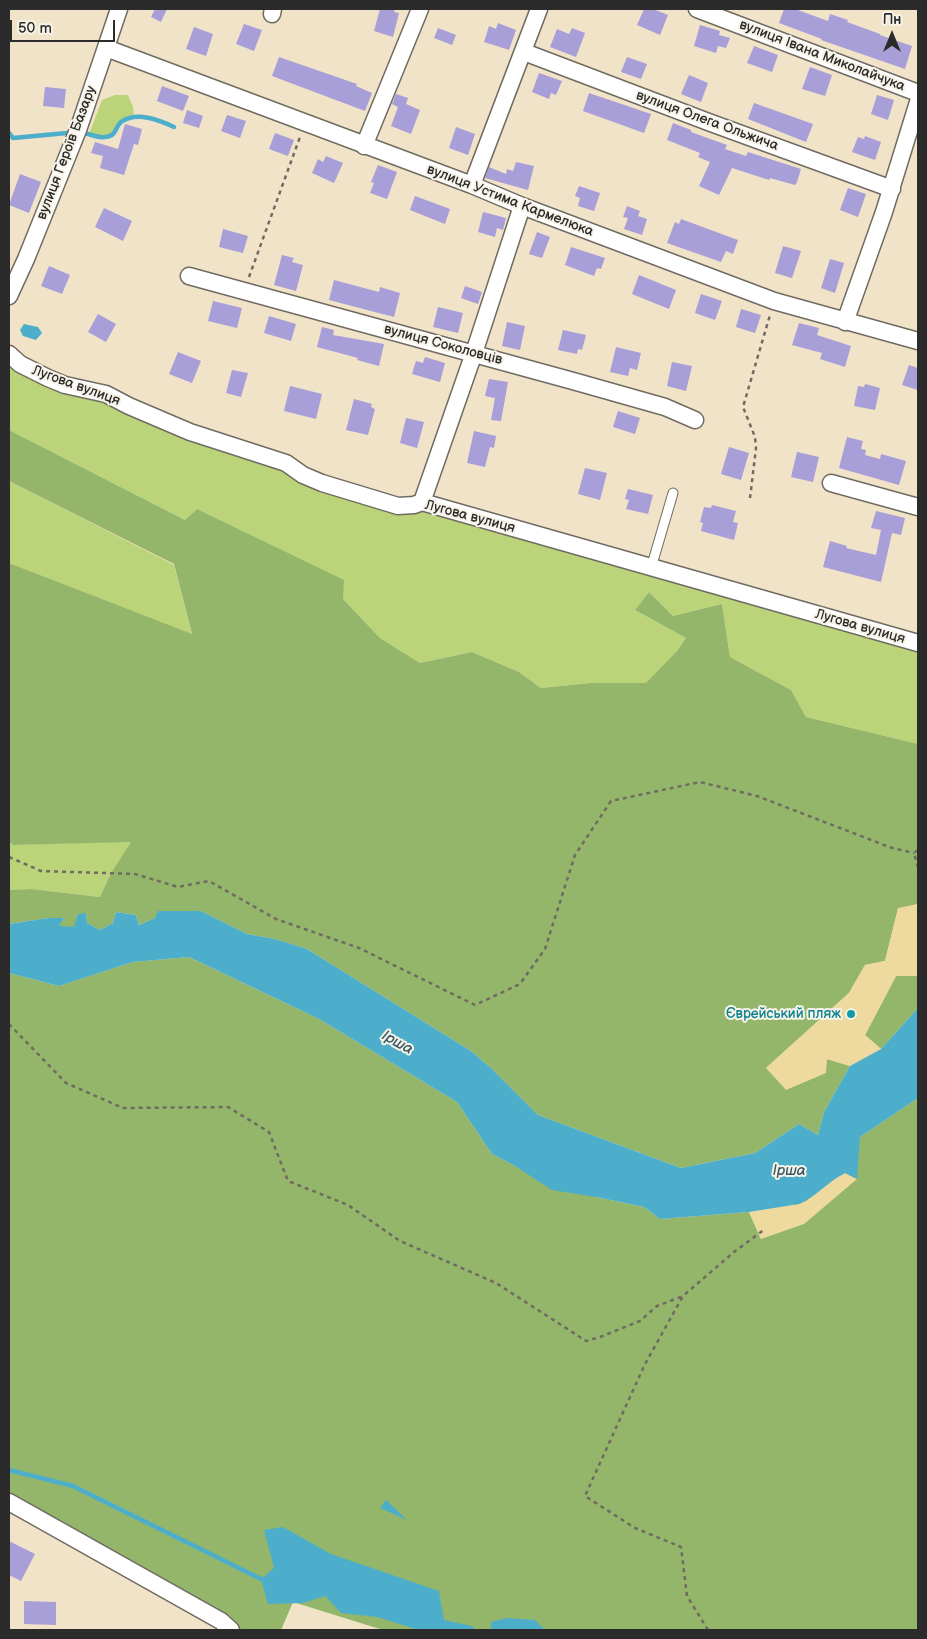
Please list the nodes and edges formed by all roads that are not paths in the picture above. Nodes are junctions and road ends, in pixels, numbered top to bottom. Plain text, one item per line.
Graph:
1 (119, 9) edge
2 (420, 9) edge
3 (539, 9) edge
4 (697, 9) edge
5 (106, 48) junction
6 (524, 52) junction
7 (918, 93) edge
8 (918, 102) edge
9 (364, 146) junction
10 (472, 185) junction
11 (892, 188) junction
12 (522, 206) junction
13 (189, 276) dead end
14 (9, 296) edge
15 (845, 322) junction
16 (918, 341) edge
17 (474, 353) junction
18 (9, 354) edge
19 (695, 420) dead end
20 (831, 483) dead end
21 (673, 493) dead end
22 (422, 502) junction
23 (918, 507) edge
24 (651, 568) junction
25 (918, 644) edge
26 (9, 1502) edge
27 (231, 1630) edge

1 - 5 street, вулиця Героїв Базару
2 - 9 street
3 - 6 street
4 - 7 street, вулиця Івана Миколайчука
5 - 9 street, вулиця Устима Кармелюка
5 - 14 street, вулиця Героїв Базару
6 - 10 street
6 - 11 street, вулиця Олега Ольжича
8 - 11 street
9 - 10 street, вулиця Устима Кармелюка
10 - 12 street, вулиця Устима Кармелюка
11 - 15 street
12 - 15 street, вулиця Устима Кармелюка
12 - 17 street
13 - 17 street, вулиця Соколовців
15 - 16 street, вулиця Устима Кармелюка
17 - 19 street, вулиця Соколовців
17 - 22 street
18 - 22 street, Лугова вулиця
20 - 23 street
21 - 24 lane
22 - 24 street, Лугова вулиця
24 - 25 street, Лугова вулиця
26 - 27 street

